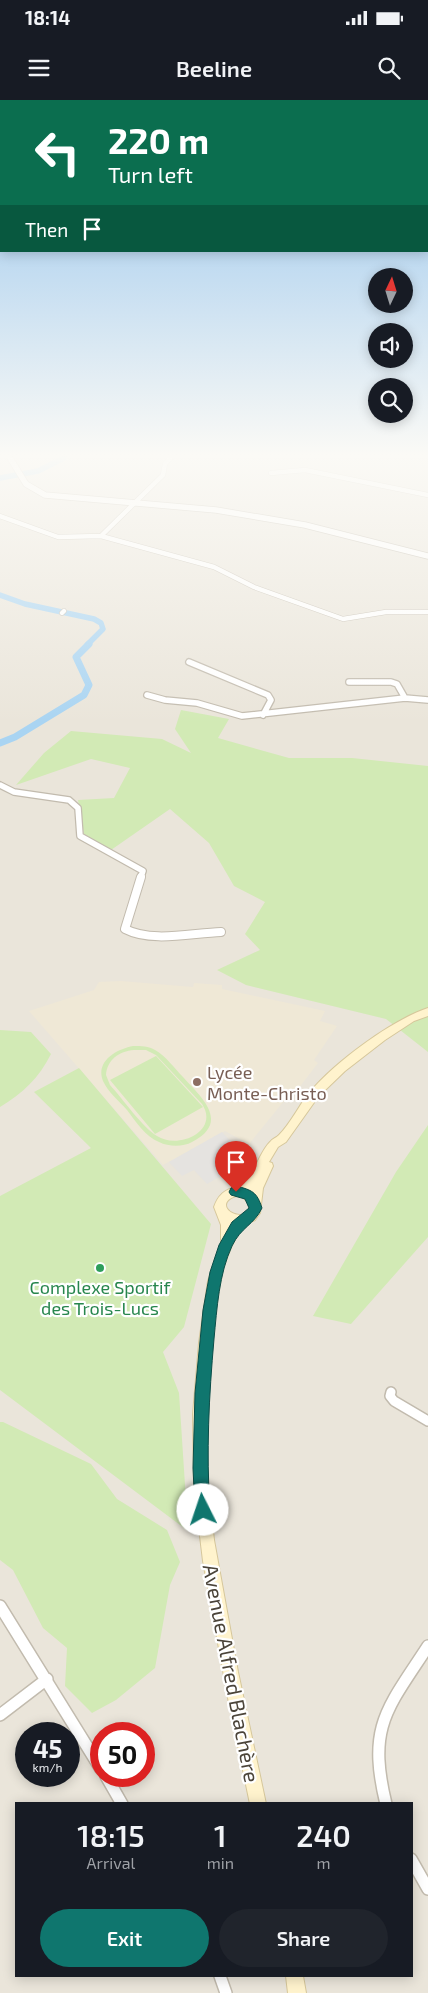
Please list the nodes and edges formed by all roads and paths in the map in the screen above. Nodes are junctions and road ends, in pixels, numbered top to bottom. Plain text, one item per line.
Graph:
1 (134, 546) edge
2 (391, 546) edge
3 (428, 556) edge
4 (428, 612) edge
5 (190, 662) dead end
6 (349, 682) dead end
7 (148, 695) dead end
8 (405, 698) junction
9 (428, 700) edge
10 (263, 715) junction
11 (0, 785) edge
12 (221, 932) dead end
13 (428, 1012) edge
14 (282, 1139) junction
15 (236, 1192) junction
16 (255, 1203) junction
17 (224, 1215) junction
18 (242, 1221) junction
19 (226, 1245) junction
20 (391, 1392) dead end
21 (428, 1421) edge
22 (0, 1606) edge
23 (428, 1646) edge
24 (47, 1679) junction
25 (0, 1715) edge
26 (90, 1751) edge
27 (112, 1787) edge
28 (121, 1802) edge
29 (258, 1802) edge
30 (386, 1802) edge
31 (413, 1863) edge
32 (428, 1889) edge
33 (220, 1977) edge
34 (294, 1977) edge
35 (226, 1993) edge
36 (297, 1993) edge

1 - 4 street
2 - 3 street
5 - 10 street
6 - 8 street
7 - 10 street
8 - 9 street
8 - 10 street
11 - 12 street
13 - 14 main road
14 - 15 main road
14 - 16 main road
15 - 16 main road
15 - 17 main road
16 - 18 main road
17 - 18 main road
17 - 19 main road, Avenue Alfred Blachère
18 - 19 main road, Avenue Alfred Blachère
19 - 29 main road, Avenue Alfred Blachère
20 - 21 street
22 - 24 street
23 - 30 street
24 - 25 street
24 - 26 street
27 - 28 street
31 - 32 street
33 - 35 street
34 - 36 main road

